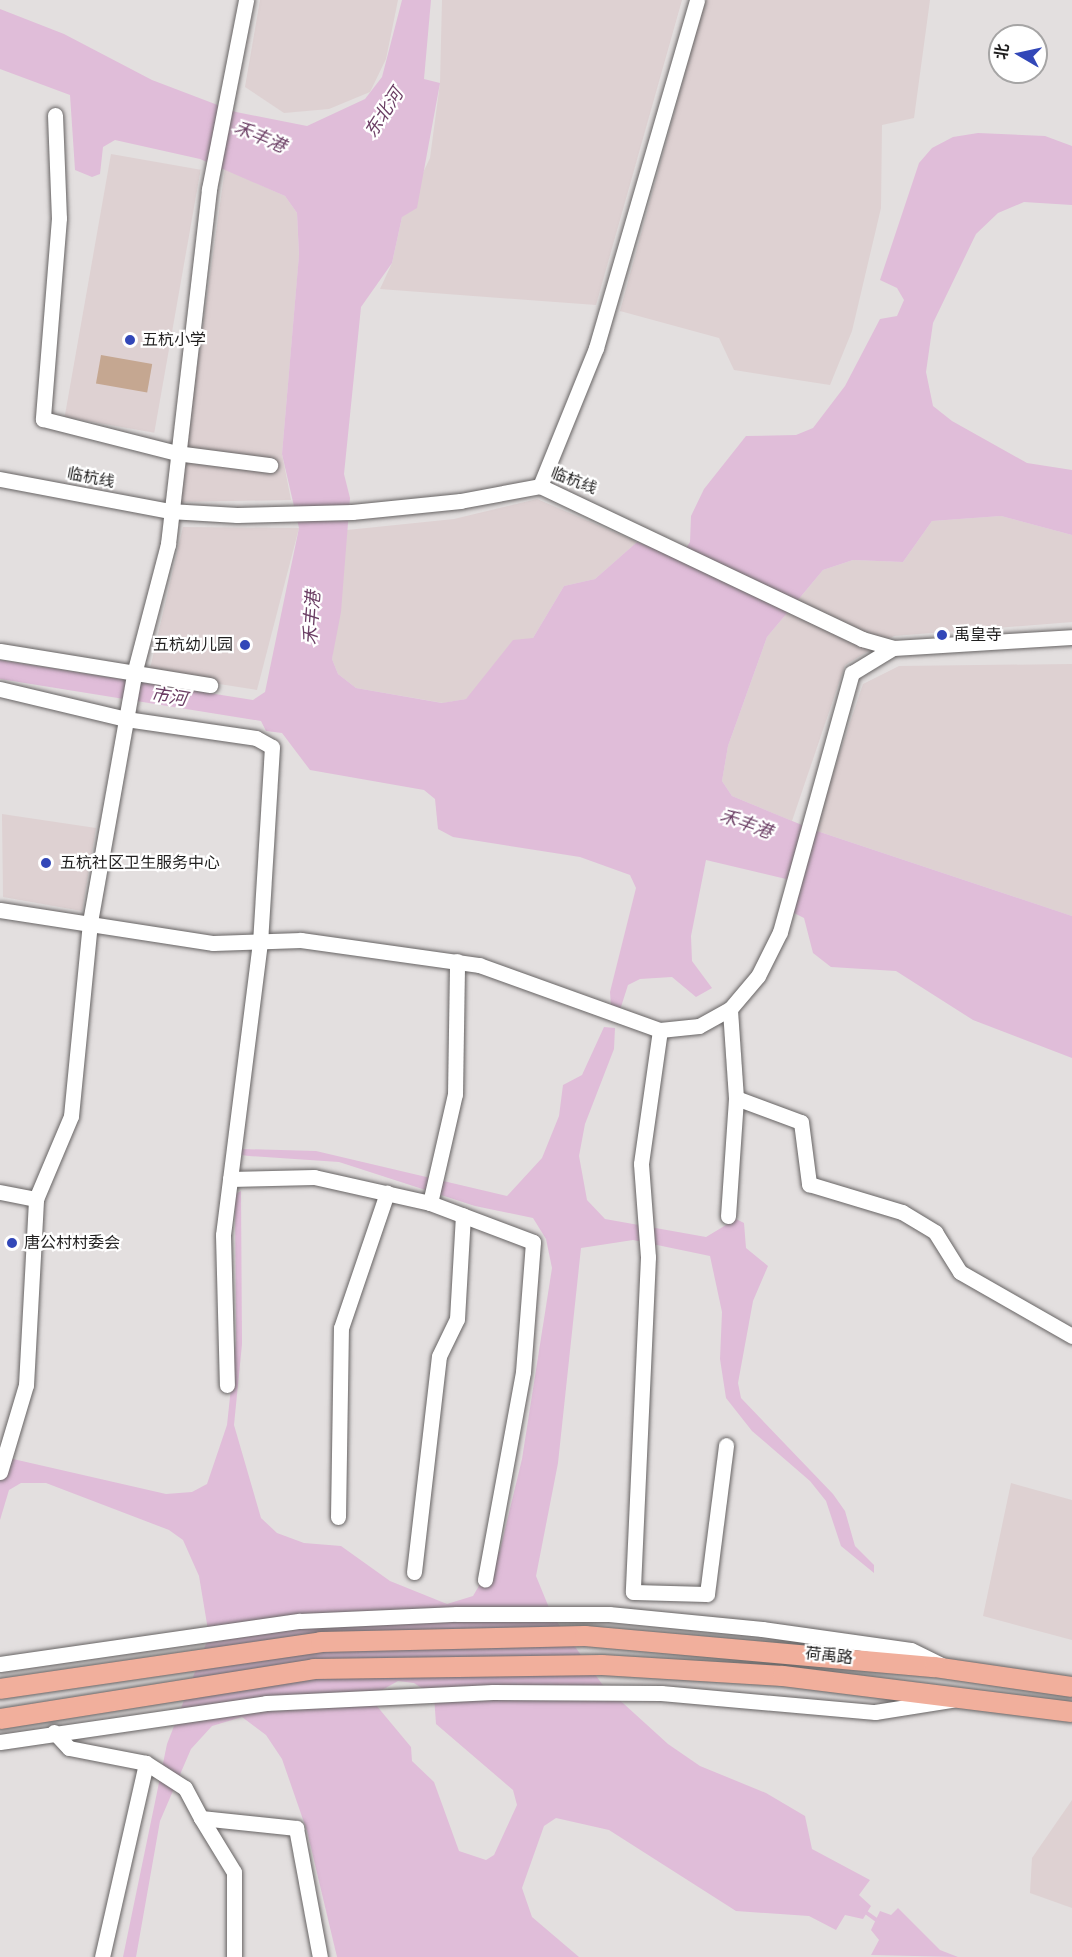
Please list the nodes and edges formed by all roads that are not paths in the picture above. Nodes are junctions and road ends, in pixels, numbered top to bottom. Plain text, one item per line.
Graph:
1 (246, 0) edge
2 (697, 0) edge
3 (55, 115) dead end
4 (176, 453) junction
5 (270, 465) dead end
6 (0, 479) edge
7 (540, 486) junction
8 (169, 511) junction
9 (1072, 637) edge
10 (893, 648) junction
11 (0, 651) edge
12 (135, 671) junction
13 (210, 685) dead end
14 (0, 689) edge
15 (126, 719) junction
16 (0, 910) edge
17 (90, 922) junction
18 (260, 942) junction
19 (457, 961) junction
20 (730, 1008) junction
21 (660, 1030) junction
22 (736, 1098) junction
23 (230, 1179) junction
24 (0, 1192) edge
25 (387, 1193) junction
26 (36, 1199) junction
27 (430, 1203) junction
28 (463, 1215) junction
29 (729, 1216) dead end
30 (1072, 1336) edge
31 (227, 1385) dead end
32 (726, 1445) dead end
33 (0, 1472) edge
34 (338, 1517) dead end
35 (414, 1572) dead end
36 (484, 1580) dead end
37 (0, 1664) edge
38 (953, 1670) junction
39 (1072, 1687) edge
40 (0, 1689) edge
41 (961, 1698) junction
42 (1072, 1712) edge
43 (0, 1719) edge
44 (54, 1732) junction
45 (0, 1742) edge
46 (146, 1763) junction
47 (201, 1818) junction
48 (102, 1957) edge
49 (234, 1957) edge
50 (320, 1957) edge

1 - 4 street
2 - 7 street
3 - 4 street
4 - 5 street
4 - 8 street
6 - 8 street, 临杭线
7 - 8 street, 临杭线
7 - 10 street, 临杭线
8 - 12 street
9 - 10 street, 临杭线
10 - 20 street
11 - 12 street
12 - 13 street
12 - 15 street
14 - 15 street
15 - 17 street
15 - 18 street
16 - 17 street
17 - 18 street
17 - 26 street
18 - 19 street
18 - 23 street
19 - 21 street
19 - 27 street
20 - 21 street
20 - 22 street
21 - 32 street
22 - 29 street
22 - 30 street
23 - 25 street
23 - 31 street
24 - 26 street
25 - 27 street
25 - 34 street
26 - 33 street
27 - 28 street
28 - 35 street
28 - 36 street
37 - 38 street
38 - 39 main road, 荷禹路
38 - 40 main road, 荷禹路
41 - 42 main road, 荷禹路
41 - 43 main road, 荷禹路
41 - 44 street
44 - 45 street
44 - 46 street
46 - 47 street
46 - 48 street
47 - 49 street
47 - 50 street

